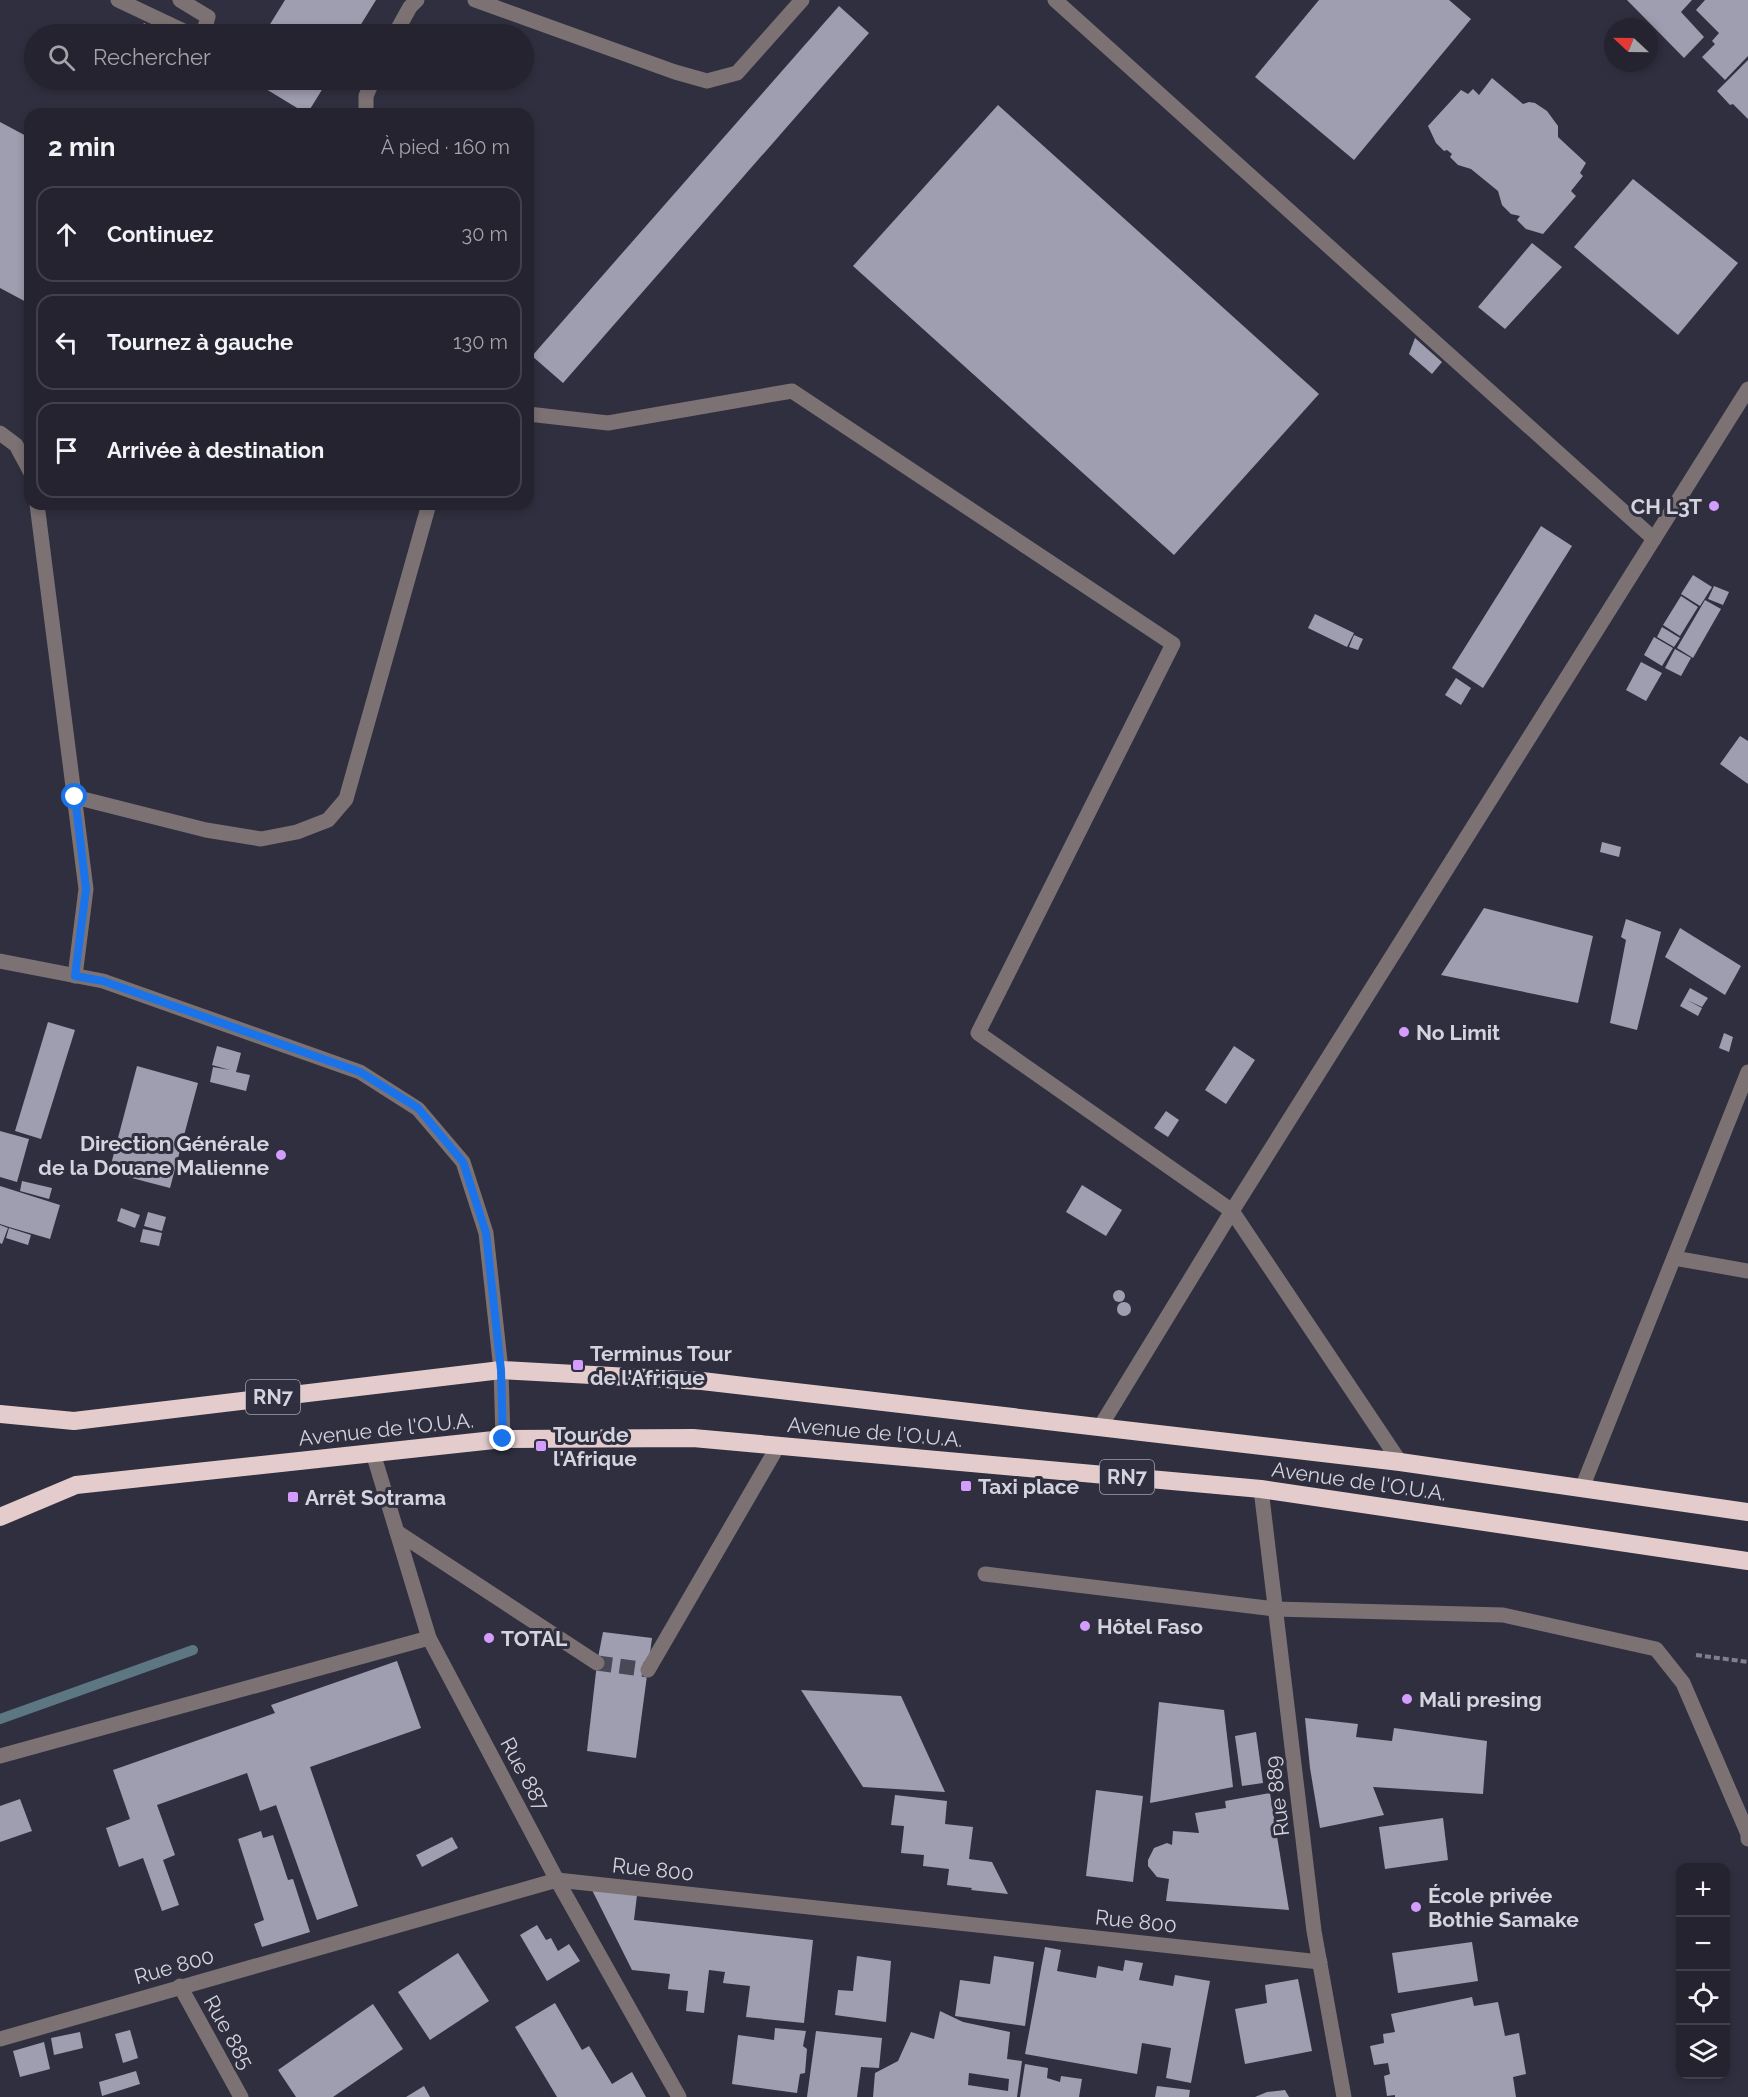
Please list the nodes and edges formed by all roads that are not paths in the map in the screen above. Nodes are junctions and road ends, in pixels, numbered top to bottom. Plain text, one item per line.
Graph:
1 (118, 0) edge
2 (180, 0) edge
3 (417, 0) edge
4 (475, 0) edge
5 (802, 0) edge
6 (1055, 0) edge
7 (169, 24) edge
8 (206, 24) edge
9 (400, 24) edge
10 (369, 90) edge
11 (366, 108) edge
12 (1748, 389) edge
13 (534, 415) edge
14 (0, 433) edge
15 (24, 460) edge
16 (38, 510) edge
17 (427, 510) edge
18 (1654, 539) junction
19 (75, 797) junction
20 (0, 961) edge
21 (75, 976) junction
22 (1748, 1072) edge
23 (1232, 1211) junction
24 (1674, 1258) junction
25 (1748, 1271) edge
26 (501, 1370) junction
27 (0, 1414) edge
28 (1100, 1427) junction
29 (503, 1439) junction
30 (778, 1446) junction
31 (373, 1453) junction
32 (1400, 1462) junction
33 (1582, 1488) junction
34 (1261, 1489) junction
35 (1748, 1512) edge
36 (0, 1517) edge
37 (397, 1532) junction
38 (1748, 1561) edge
39 (985, 1574) dead end
40 (1275, 1609) junction
41 (429, 1638) junction
42 (597, 1663) tunnel mouth
43 (648, 1670) dead end
44 (0, 1756) edge
45 (1748, 1839) edge
46 (557, 1880) junction
47 (1320, 1962) junction
48 (180, 1986) junction
49 (0, 2038) edge
50 (241, 2097) edge
51 (678, 2097) edge
52 (1344, 2097) edge

1 - 7 street
2 - 8 street
3 - 9 street
4 - 5 street
6 - 18 street
10 - 11 street
12 - 18 street
13 - 23 street
14 - 15 street
16 - 19 street
17 - 19 street
18 - 23 street
19 - 21 street
20 - 21 street
21 - 26 street
22 - 24 street
23 - 28 street
23 - 32 street
24 - 25 street
24 - 33 street
26 - 27 highway, Avenue de l'O.U.A. / RN7
26 - 28 highway, Avenue de l'O.U.A. / RN7
26 - 29 street
28 - 32 highway, Avenue de l'O.U.A. / RN7
29 - 30 highway, Avenue de l'O.U.A. / RN7
29 - 31 highway, Avenue de l'O.U.A. / RN7
30 - 34 highway, Avenue de l'O.U.A. / RN7
30 - 43 street
31 - 36 highway, Avenue de l'O.U.A. / RN7
31 - 37 street, Rue 887
32 - 33 highway, Avenue de l'O.U.A. / RN7
33 - 35 highway, Avenue de l'O.U.A. / RN7
34 - 38 highway, Avenue de l'O.U.A. / RN7
34 - 40 street, Rue 889
37 - 41 street, Rue 887
37 - 42 street
39 - 40 street
40 - 45 street
40 - 47 street, Rue 889
41 - 44 street
41 - 46 street, Rue 887
46 - 47 street, Rue 800
46 - 48 street, Rue 800
46 - 51 street, Rue 887
47 - 52 street, Rue 889
48 - 49 street, Rue 800
48 - 50 street, Rue 885

